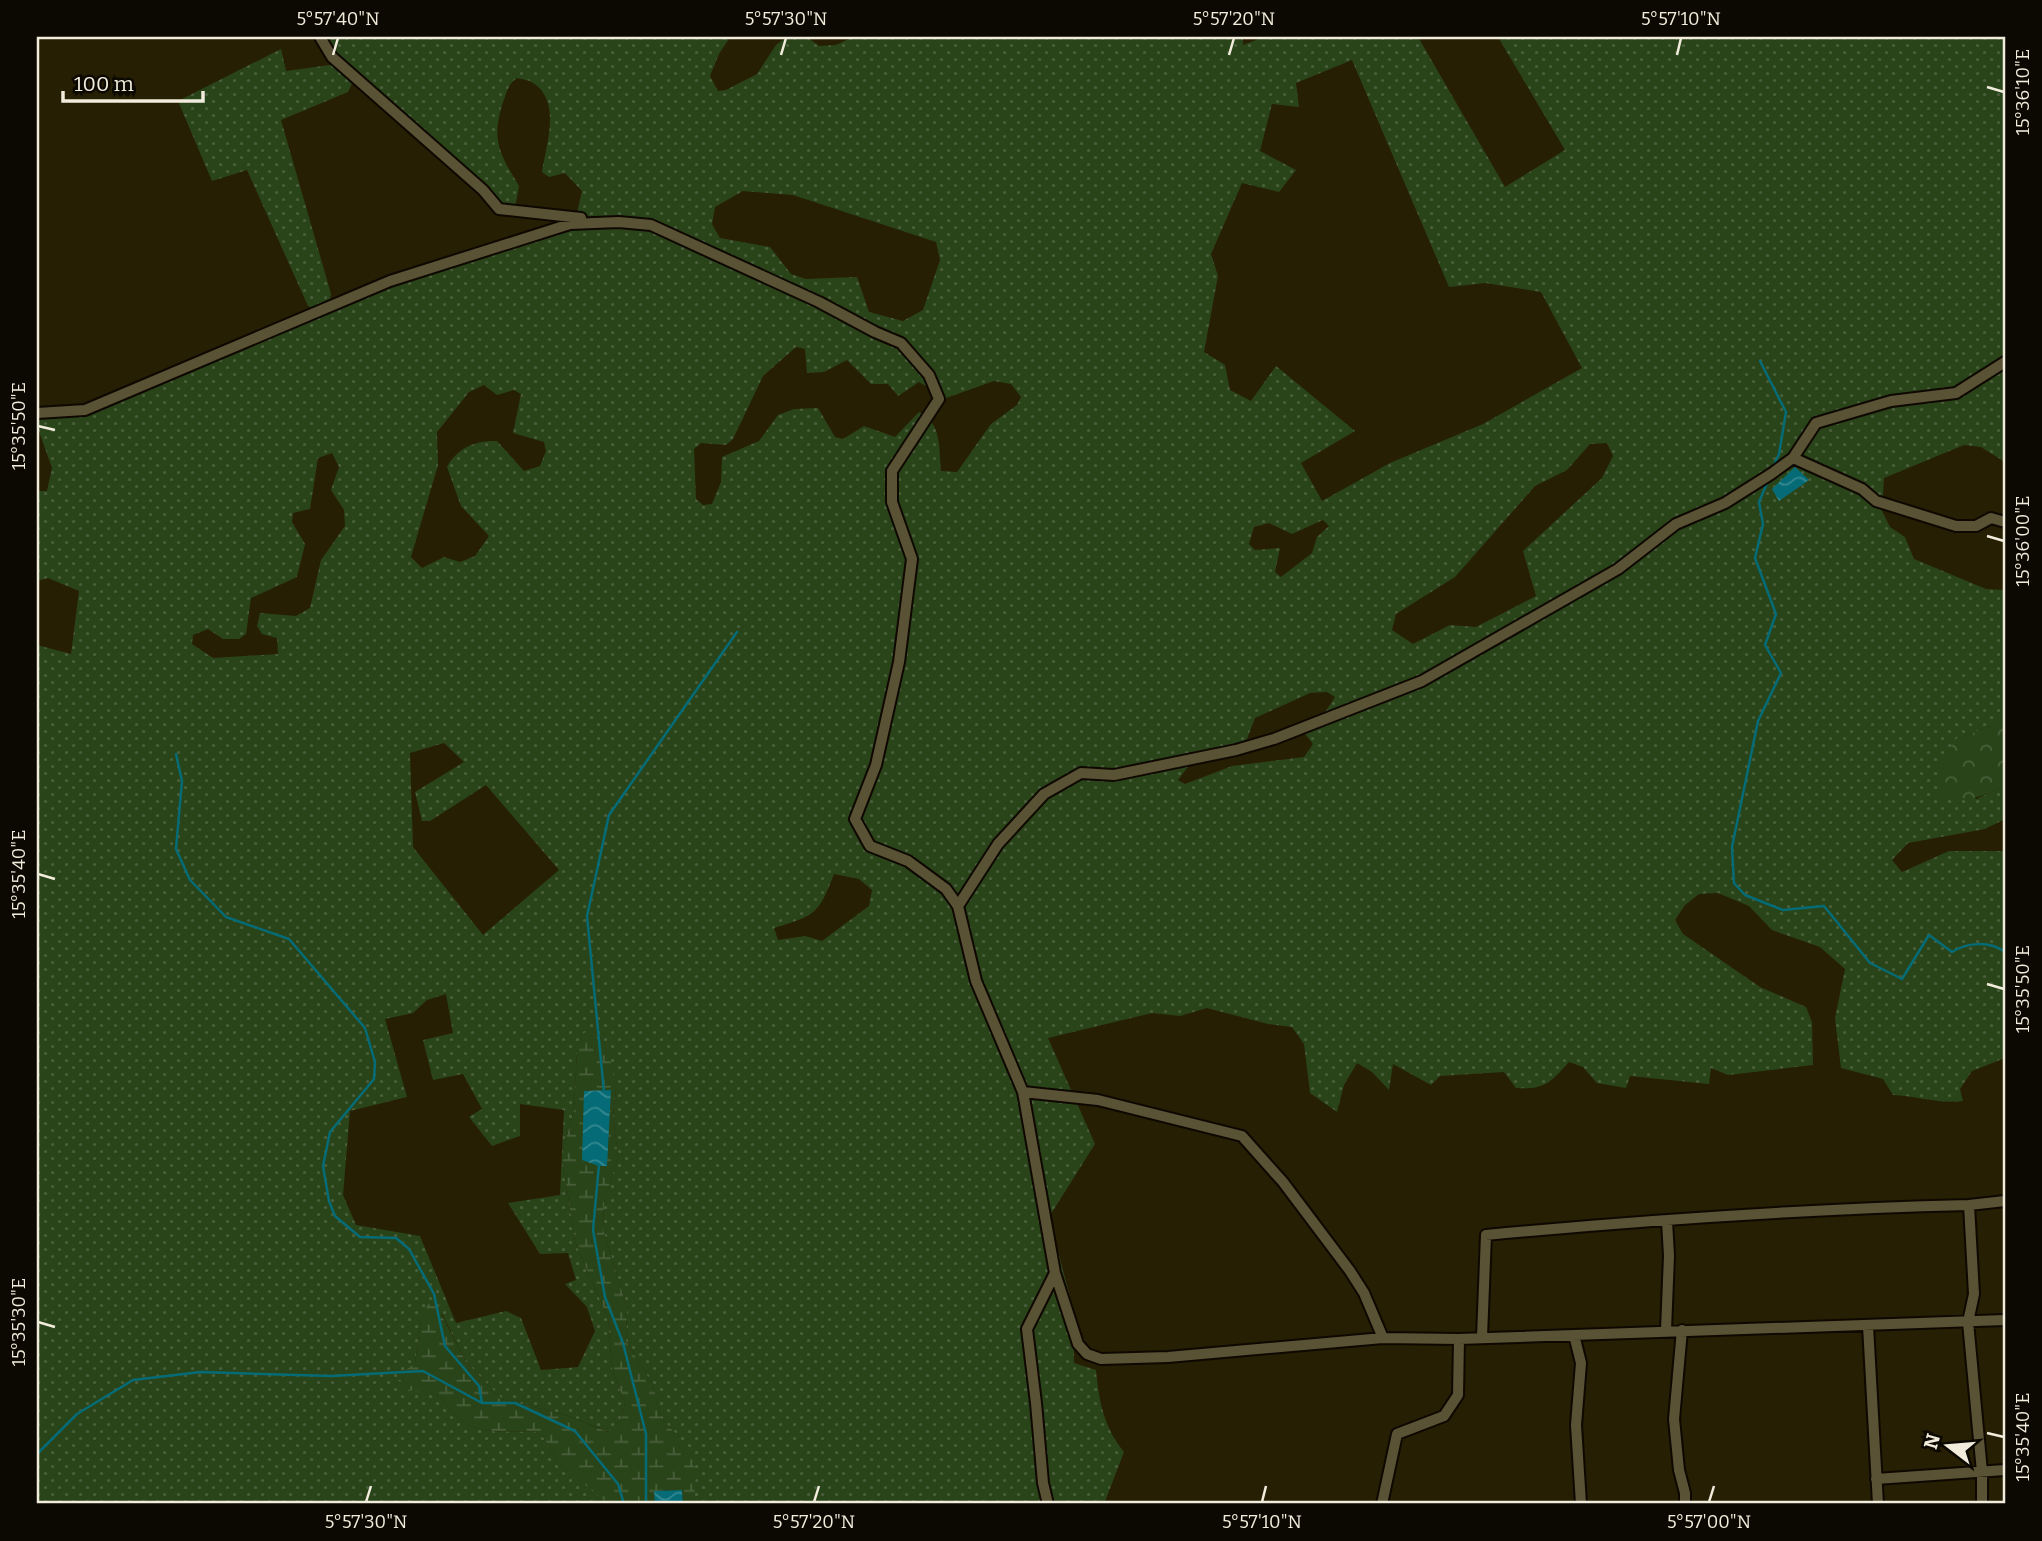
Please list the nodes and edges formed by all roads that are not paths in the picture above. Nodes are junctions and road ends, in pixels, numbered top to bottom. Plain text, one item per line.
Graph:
1 (320, 37) edge
2 (619, 222) junction
3 (2005, 362) edge
4 (37, 413) edge
5 (1793, 458) junction
6 (2005, 522) edge
7 (958, 906) junction
8 (1023, 1092) junction
9 (2005, 1201) edge
10 (1969, 1205) junction
11 (1667, 1221) junction
12 (1055, 1273) junction
13 (2005, 1320) edge
14 (1968, 1322) junction
15 (1868, 1326) junction
16 (1666, 1330) junction
17 (1682, 1330) junction
18 (1574, 1335) junction
19 (1482, 1337) junction
20 (1383, 1338) junction
21 (1459, 1339) junction
22 (2005, 1470) edge
23 (1982, 1472) junction
24 (1876, 1479) junction
25 (1048, 1504) edge
26 (1382, 1504) edge
27 (1581, 1504) edge
28 (1685, 1504) edge
29 (1878, 1504) edge
30 (1982, 1504) edge

1 - 2 street
2 - 4 street
2 - 7 street
3 - 5 street
5 - 6 street
5 - 7 street
7 - 8 street
8 - 12 street
8 - 20 street
9 - 10 street
10 - 11 street
10 - 14 street
11 - 16 street
11 - 19 street
12 - 20 street
12 - 25 street
13 - 14 street
14 - 15 street
14 - 23 street
15 - 17 street
15 - 24 street
16 - 17 street
16 - 18 street
17 - 28 street
18 - 19 street
18 - 27 street
19 - 21 street
20 - 21 street
21 - 26 street
22 - 23 street
23 - 24 street
23 - 30 street
24 - 29 street

